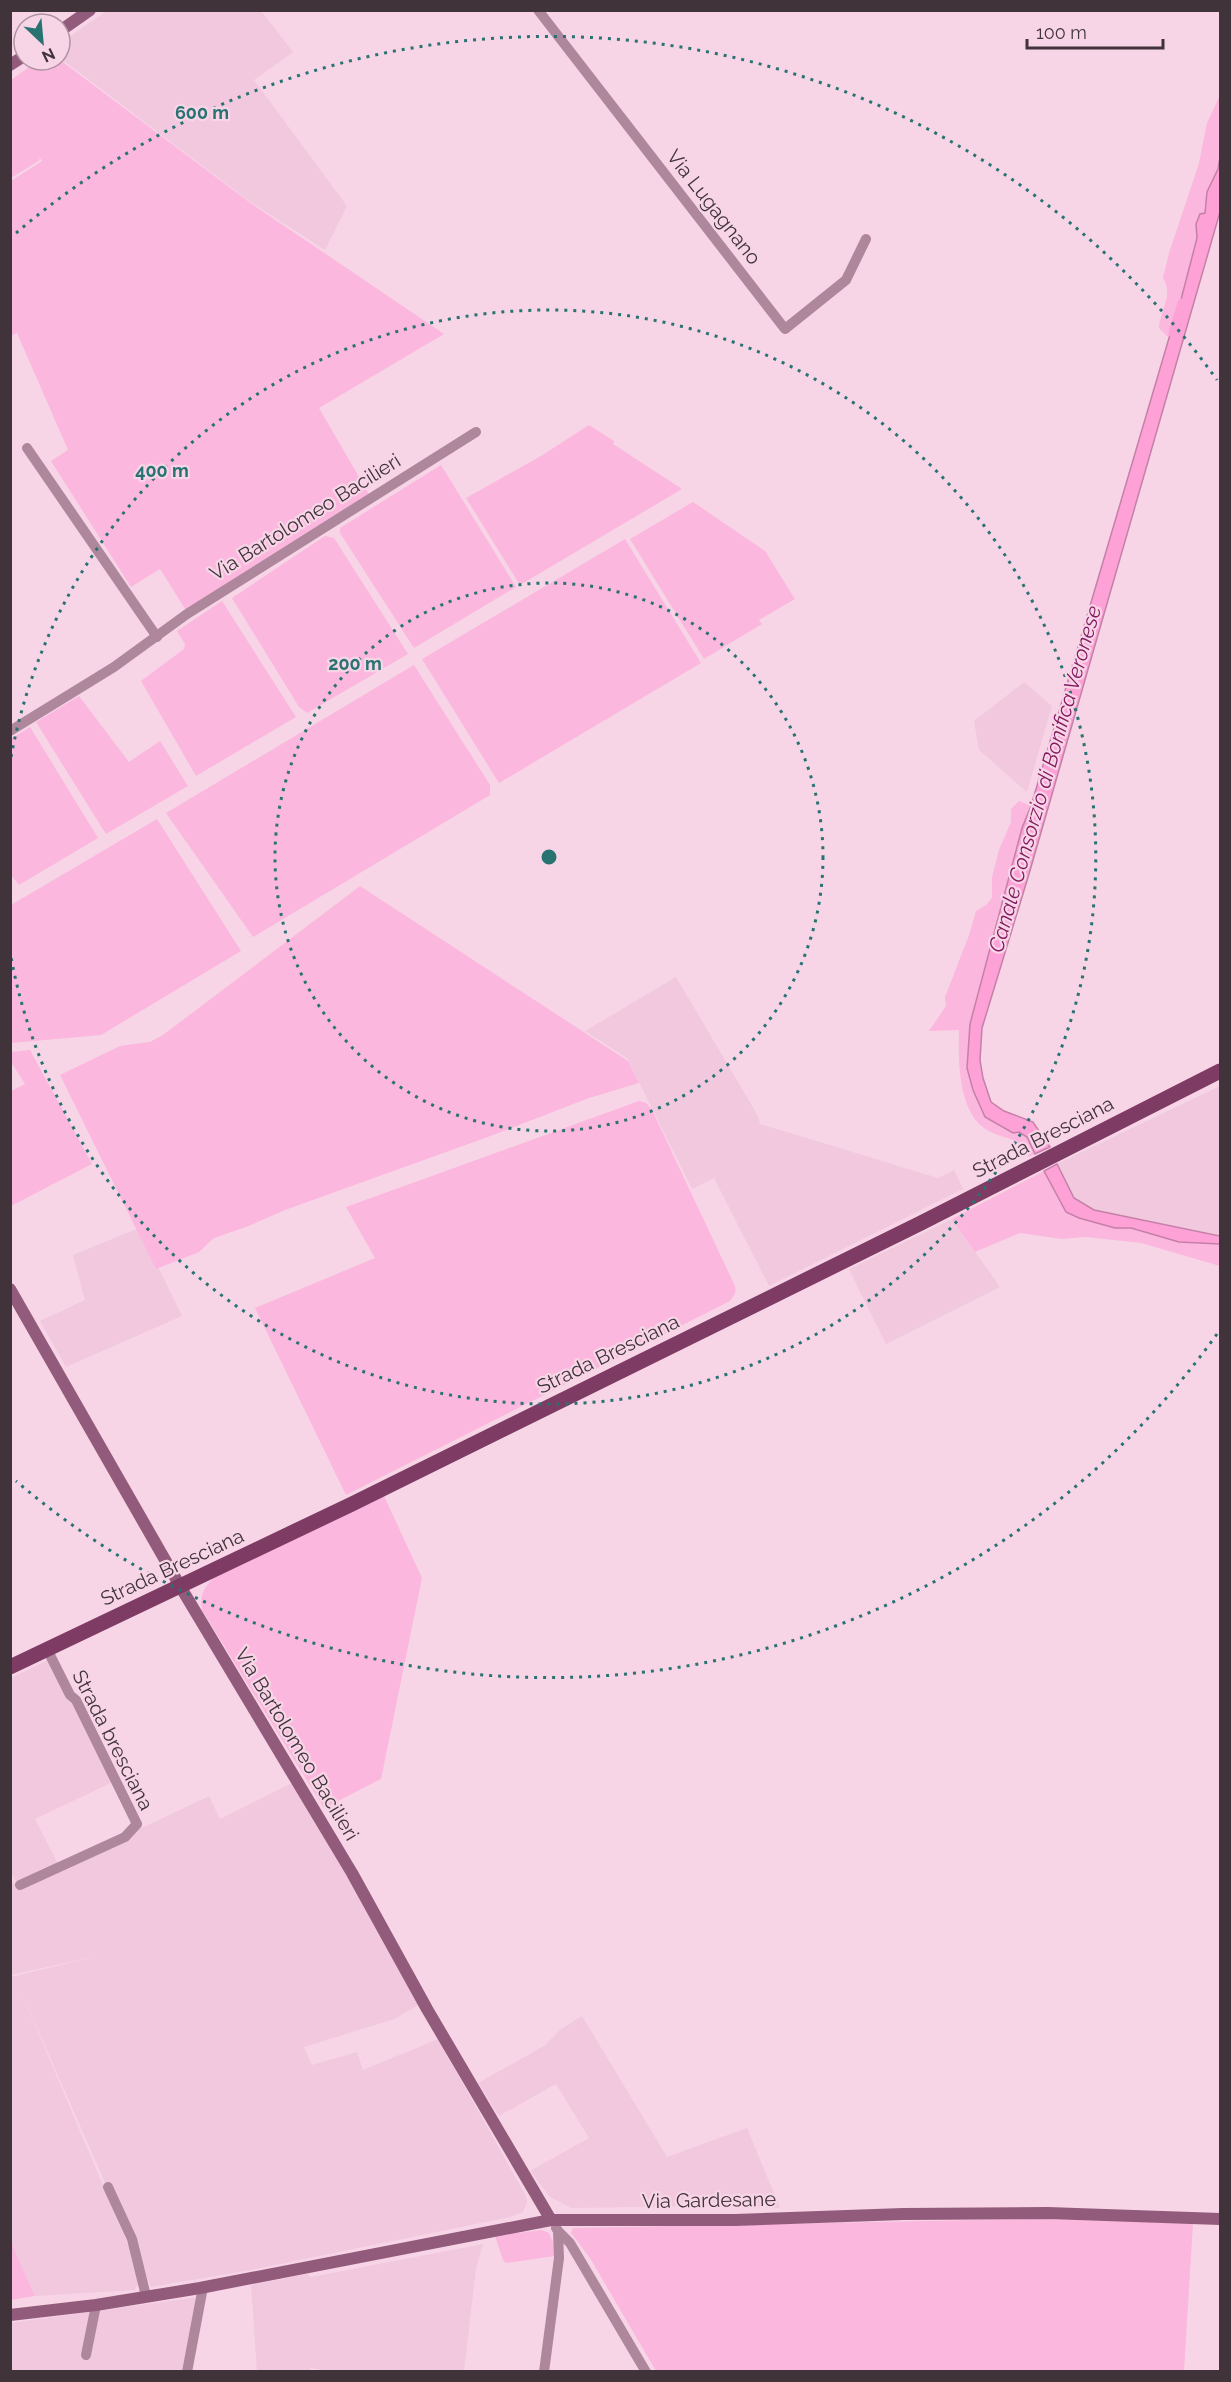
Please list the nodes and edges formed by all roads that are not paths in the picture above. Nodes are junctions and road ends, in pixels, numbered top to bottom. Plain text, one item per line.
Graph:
1 (90, 10) edge
2 (538, 10) edge
3 (72, 23) edge
4 (866, 239) dead end
5 (477, 432) dead end
6 (27, 448) dead end
7 (157, 637) junction
8 (10, 731) edge
9 (1221, 1071) edge
10 (10, 1289) edge
11 (180, 1586) junction
12 (47, 1649) junction
13 (10, 1667) edge
14 (20, 1885) dead end
15 (108, 2187) dead end
16 (1221, 2218) edge
17 (554, 2226) junction
18 (203, 2287) junction
19 (146, 2296) junction
20 (96, 2305) junction
21 (10, 2314) edge
22 (86, 2355) dead end
23 (187, 2372) edge
24 (544, 2372) edge
25 (646, 2372) edge

1 - 3 main road
2 - 4 street, Via Lugagnano
5 - 7 street, Via Bartolomeo Bacilieri
6 - 7 street
7 - 8 street, Via Bartolomeo Bacilieri
9 - 11 main road, Strada Bresciana
10 - 11 main road, Via Bartolomeo Bacilieri
11 - 12 main road, Strada Bresciana
11 - 17 main road, Via Bartolomeo Bacilieri
12 - 13 main road, Strada Bresciana
12 - 14 street, Strada bresciana
15 - 19 street
16 - 17 main road, Via Gardesane
17 - 18 main road, Via Gardesane
17 - 24 street
17 - 25 street
18 - 19 main road, Via Gardesane
18 - 23 street
19 - 20 main road, Via Gardesane
20 - 21 main road, Via Gardesane
20 - 22 street

